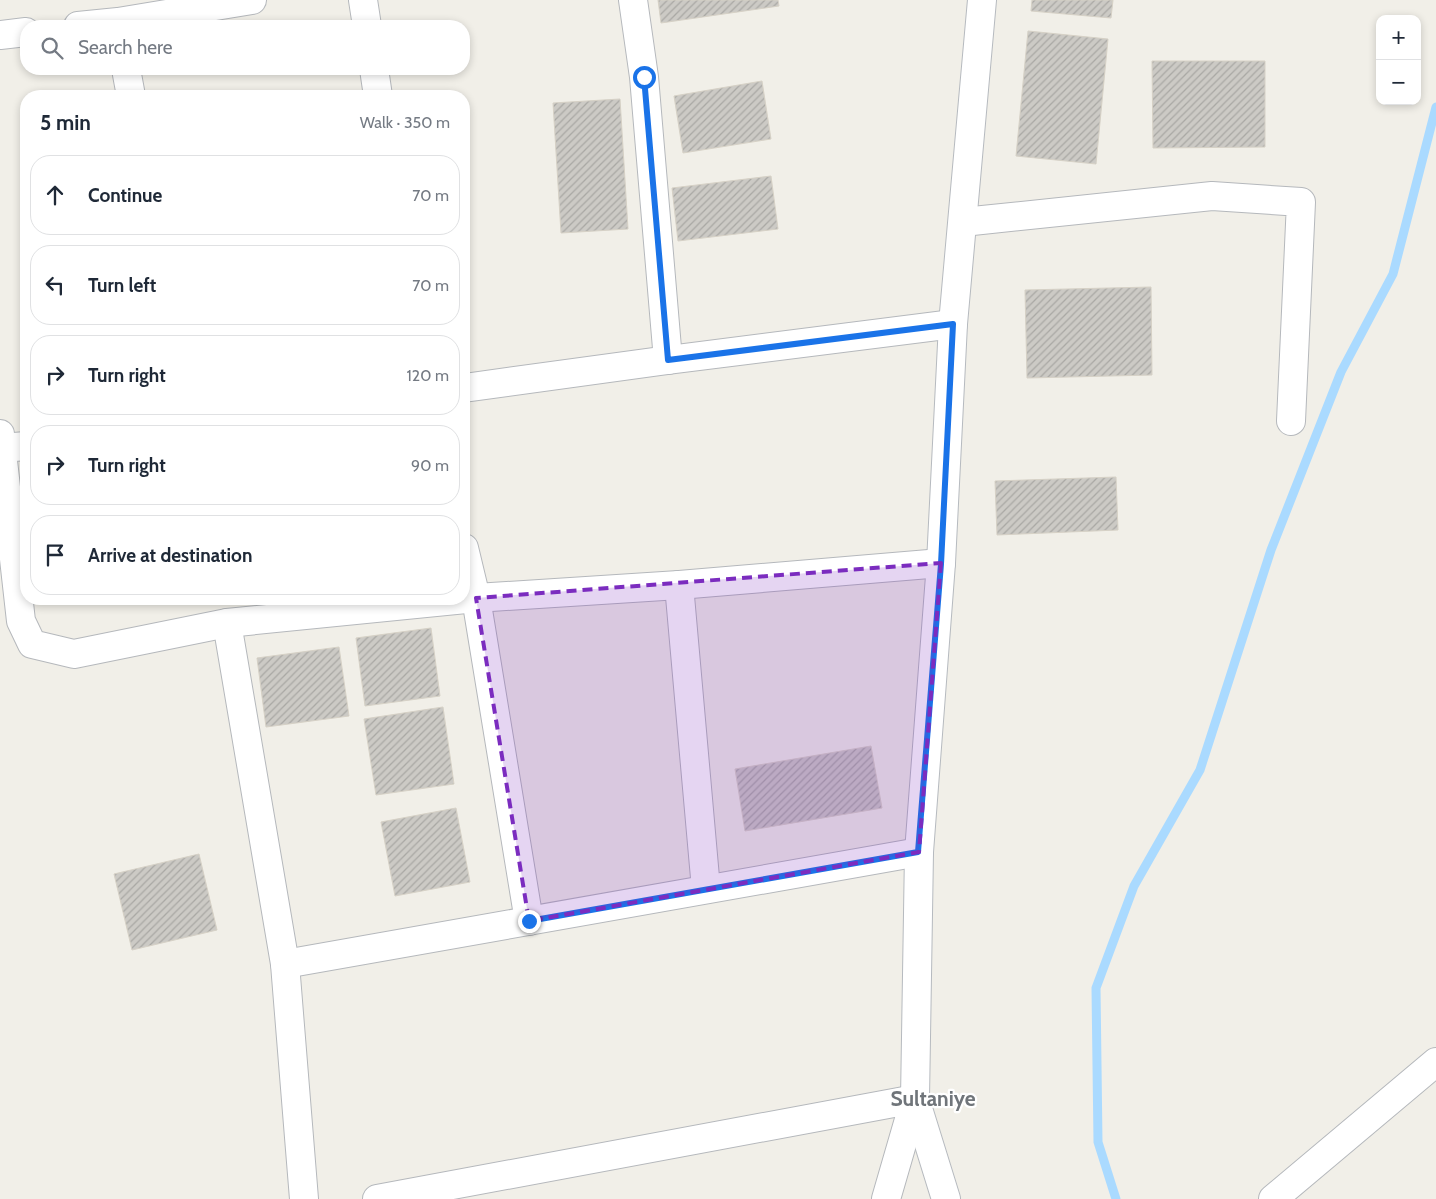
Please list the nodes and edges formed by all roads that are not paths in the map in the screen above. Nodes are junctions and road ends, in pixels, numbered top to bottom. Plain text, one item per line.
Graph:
1 (252, 0) edge
2 (363, 0) edge
3 (633, 0) edge
4 (982, 0) edge
5 (140, 20) edge
6 (366, 20) edge
7 (20, 33) edge
8 (0, 35) edge
9 (127, 75) edge
10 (375, 75) edge
11 (130, 90) edge
12 (377, 90) edge
13 (963, 222) junction
14 (953, 324) junction
15 (668, 360) junction
16 (470, 387) edge
17 (1291, 421) dead end
18 (9, 443) edge
19 (941, 564) junction
20 (7, 569) edge
21 (470, 573) edge
22 (679, 585) junction
23 (476, 598) junction
24 (470, 599) edge
25 (404, 605) edge
26 (228, 622) junction
27 (918, 852) junction
28 (706, 889) junction
29 (529, 921) junction
30 (284, 964) junction
31 (1436, 1062) edge
32 (915, 1099) junction
33 (304, 1199) edge
34 (377, 1199) edge
35 (886, 1199) edge
36 (946, 1199) edge
37 (1273, 1199) edge

1 - 5 street
2 - 6 street
3 - 15 street
4 - 13 street
7 - 8 street
9 - 11 street
10 - 12 street
13 - 14 street
13 - 17 street
14 - 15 street
14 - 19 street
15 - 16 street
18 - 20 street
19 - 22 street
19 - 27 street
20 - 26 street
21 - 23 street
22 - 23 street
22 - 28 street
23 - 24 street
23 - 29 street
25 - 26 street
26 - 30 street
27 - 28 street
27 - 32 street
28 - 29 street
29 - 30 street
30 - 33 street
31 - 37 street
32 - 34 street
32 - 35 street
32 - 36 street

